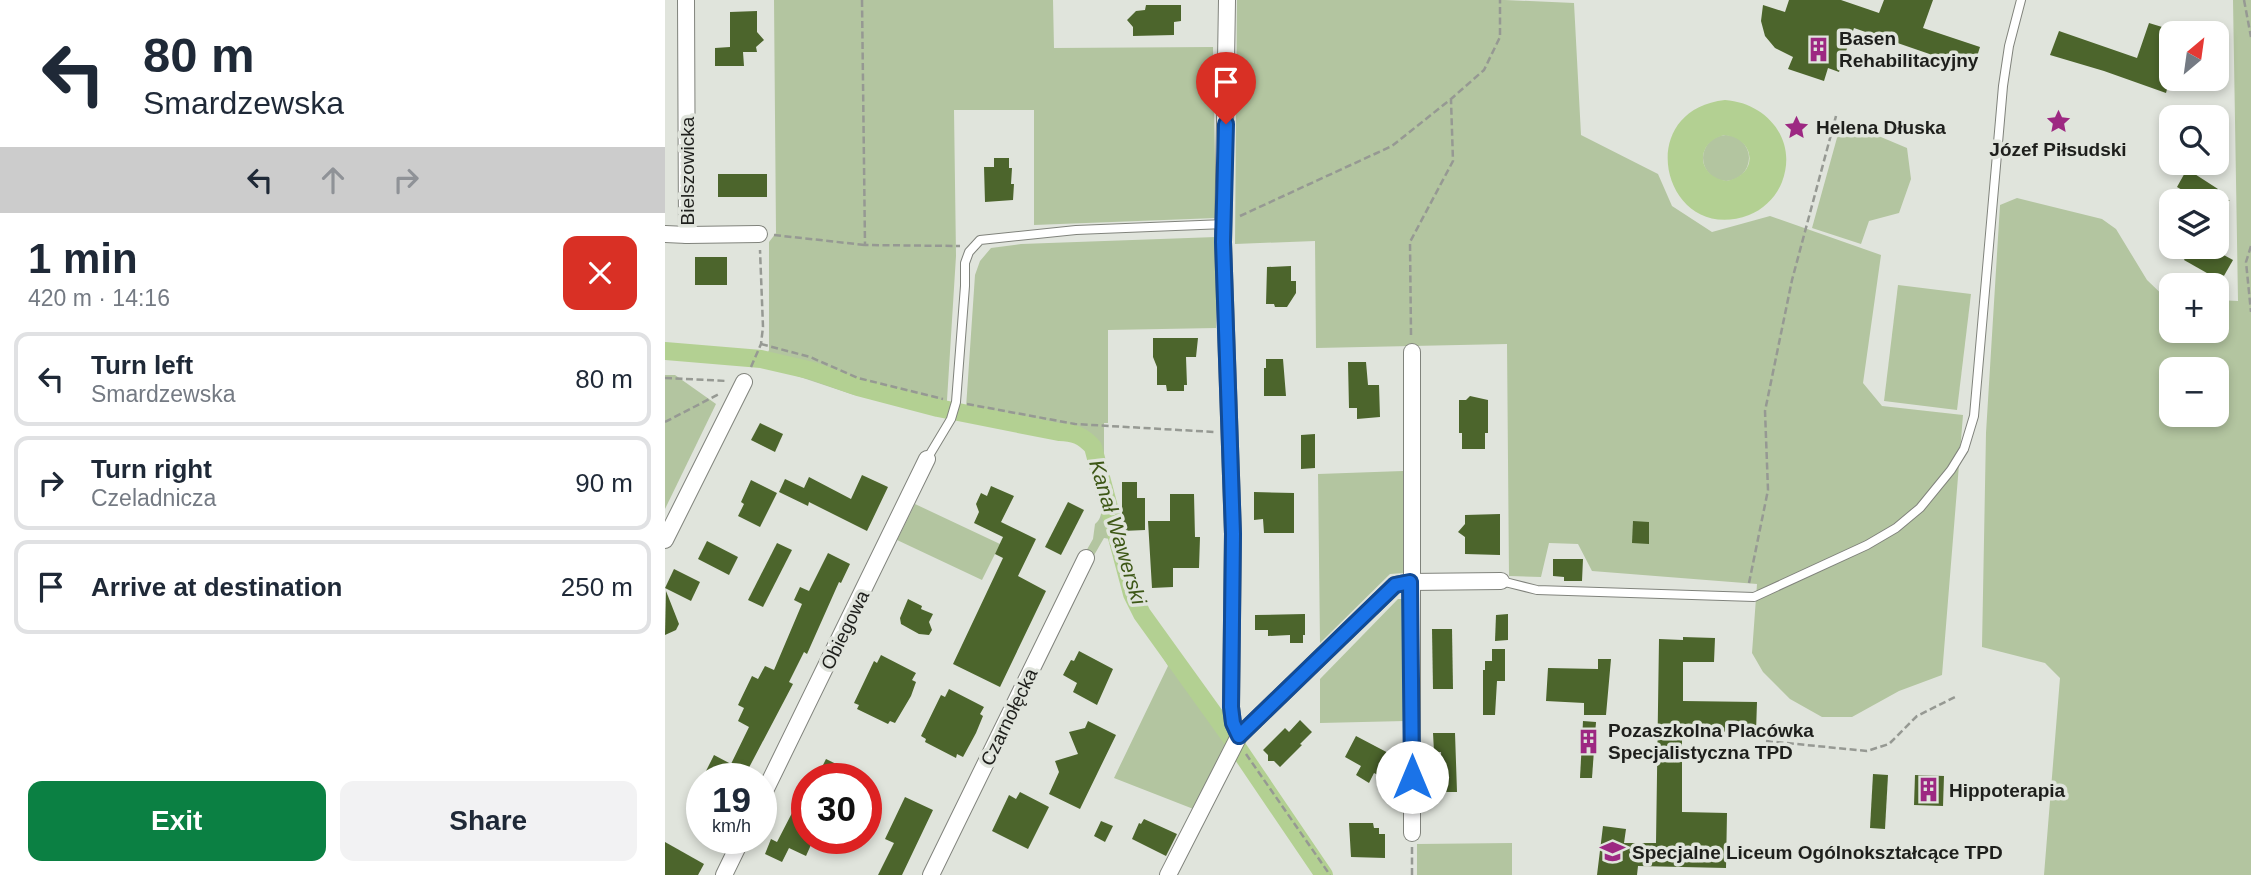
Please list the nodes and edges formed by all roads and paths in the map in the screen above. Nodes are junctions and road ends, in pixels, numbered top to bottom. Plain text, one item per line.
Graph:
1 (686, 0) edge
2 (862, 0) edge
3 (1227, 0) edge
4 (1500, 0) edge
5 (2021, 0) edge
6 (2243, 0) edge
7 (2251, 37) edge
8 (1451, 99) junction
9 (1836, 116) dead end
10 (1225, 224) junction
11 (665, 234) edge
12 (687, 234) junction
13 (759, 234) junction
14 (865, 245) junction
15 (974, 246) junction
16 (2251, 246) edge
17 (2251, 312) edge
18 (761, 344) junction
19 (1412, 352) joint
20 (665, 378) edge
21 (744, 382) junction
22 (719, 394) dead end
23 (956, 402) junction
24 (665, 422) edge
25 (1231, 432) junction
26 (927, 459) joint
27 (665, 540) edge
28 (1086, 558) dead end
29 (1501, 581) joint
30 (1410, 582) junction
31 (1745, 597) junction
32 (1957, 696) dead end
33 (1766, 741) dead end
34 (1236, 743) junction
35 (777, 766) edge
36 (1412, 833) joint
37 (734, 854) edge
38 (724, 875) edge
39 (931, 875) edge
40 (1168, 875) edge
41 (1330, 875) edge
42 (1412, 875) edge

1 - 12 street, Bielszowicka
2 - 14 path
3 - 10 street
4 - 8 path
5 - 31 lane
6 - 7 path
8 - 10 path
8 - 19 path
9 - 31 path
10 - 15 lane
10 - 25 street
11 - 12 street
12 - 13 street, Bielszowicka
13 - 14 path
13 - 18 path
14 - 15 path
15 - 23 lane
16 - 17 path
18 - 21 path
18 - 23 path
19 - 30 street
20 - 21 path
21 - 27 street
22 - 24 path
23 - 25 path
23 - 26 lane
25 - 34 street
26 - 35 street, Obiegowa
28 - 39 street, Czarnołęcka
29 - 30 street
29 - 31 lane
30 - 34 street
30 - 36 street
32 - 33 path
34 - 40 street
34 - 41 path
36 - 42 path
37 - 38 street

